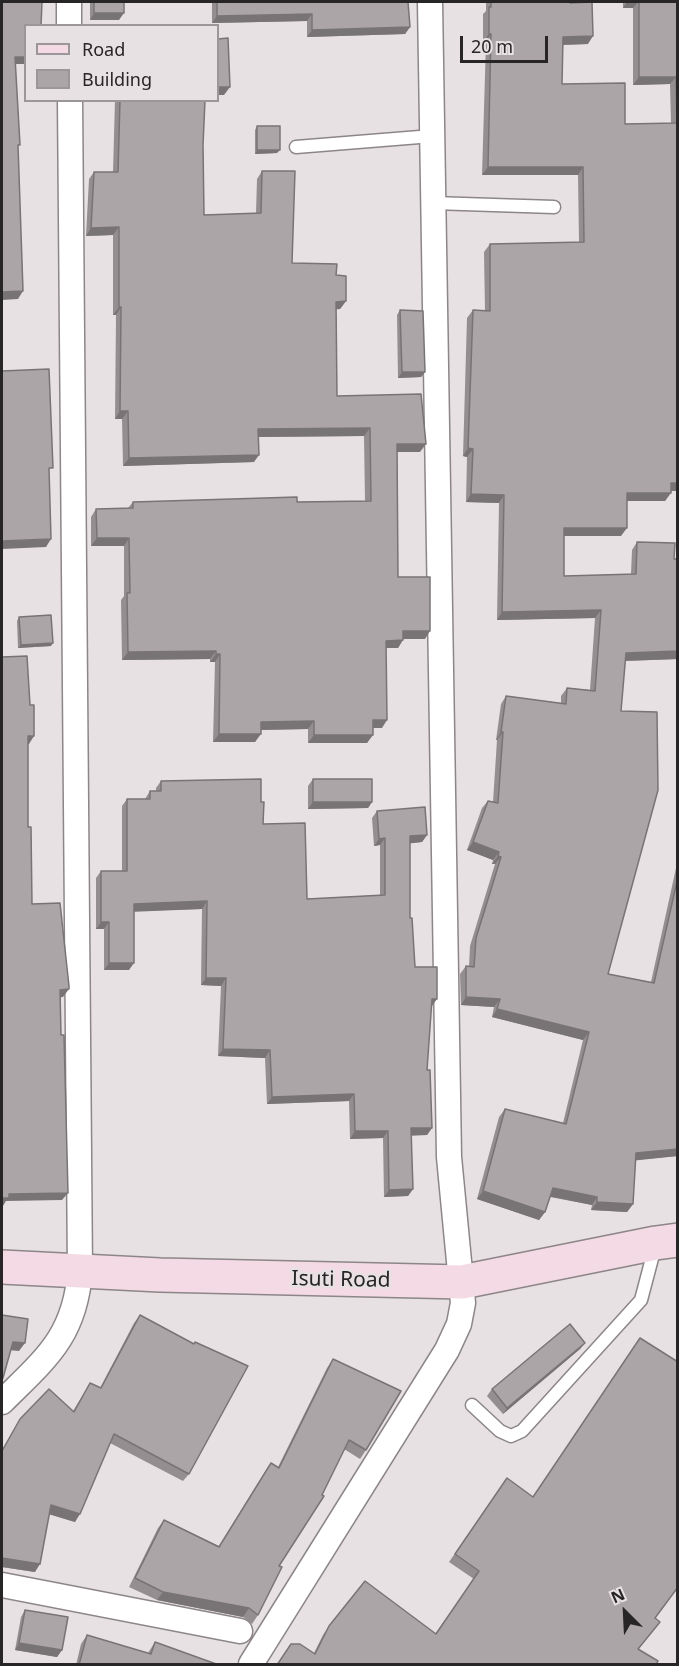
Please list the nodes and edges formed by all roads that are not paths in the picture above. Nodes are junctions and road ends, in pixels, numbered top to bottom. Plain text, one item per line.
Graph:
1 (69, 2) edge
2 (430, 2) edge
3 (69, 24) edge
4 (70, 102) edge
5 (432, 136) junction
6 (296, 147) dead end
7 (433, 203) junction
8 (554, 207) dead end
9 (667, 1242) edge
10 (2, 1267) edge
11 (80, 1271) junction
12 (462, 1282) junction
13 (2, 1402) edge
14 (472, 1405) dead end
15 (2, 1585) edge
16 (240, 1631) dead end
17 (251, 1665) edge

1 - 3 street
2 - 5 street
4 - 11 street
5 - 6 lane
5 - 7 street
7 - 8 lane
7 - 12 street
9 - 12 street, Isuti Road
9 - 14 lane
10 - 11 street, Isuti Road
11 - 12 street, Isuti Road
11 - 13 street
12 - 17 street
15 - 16 street

